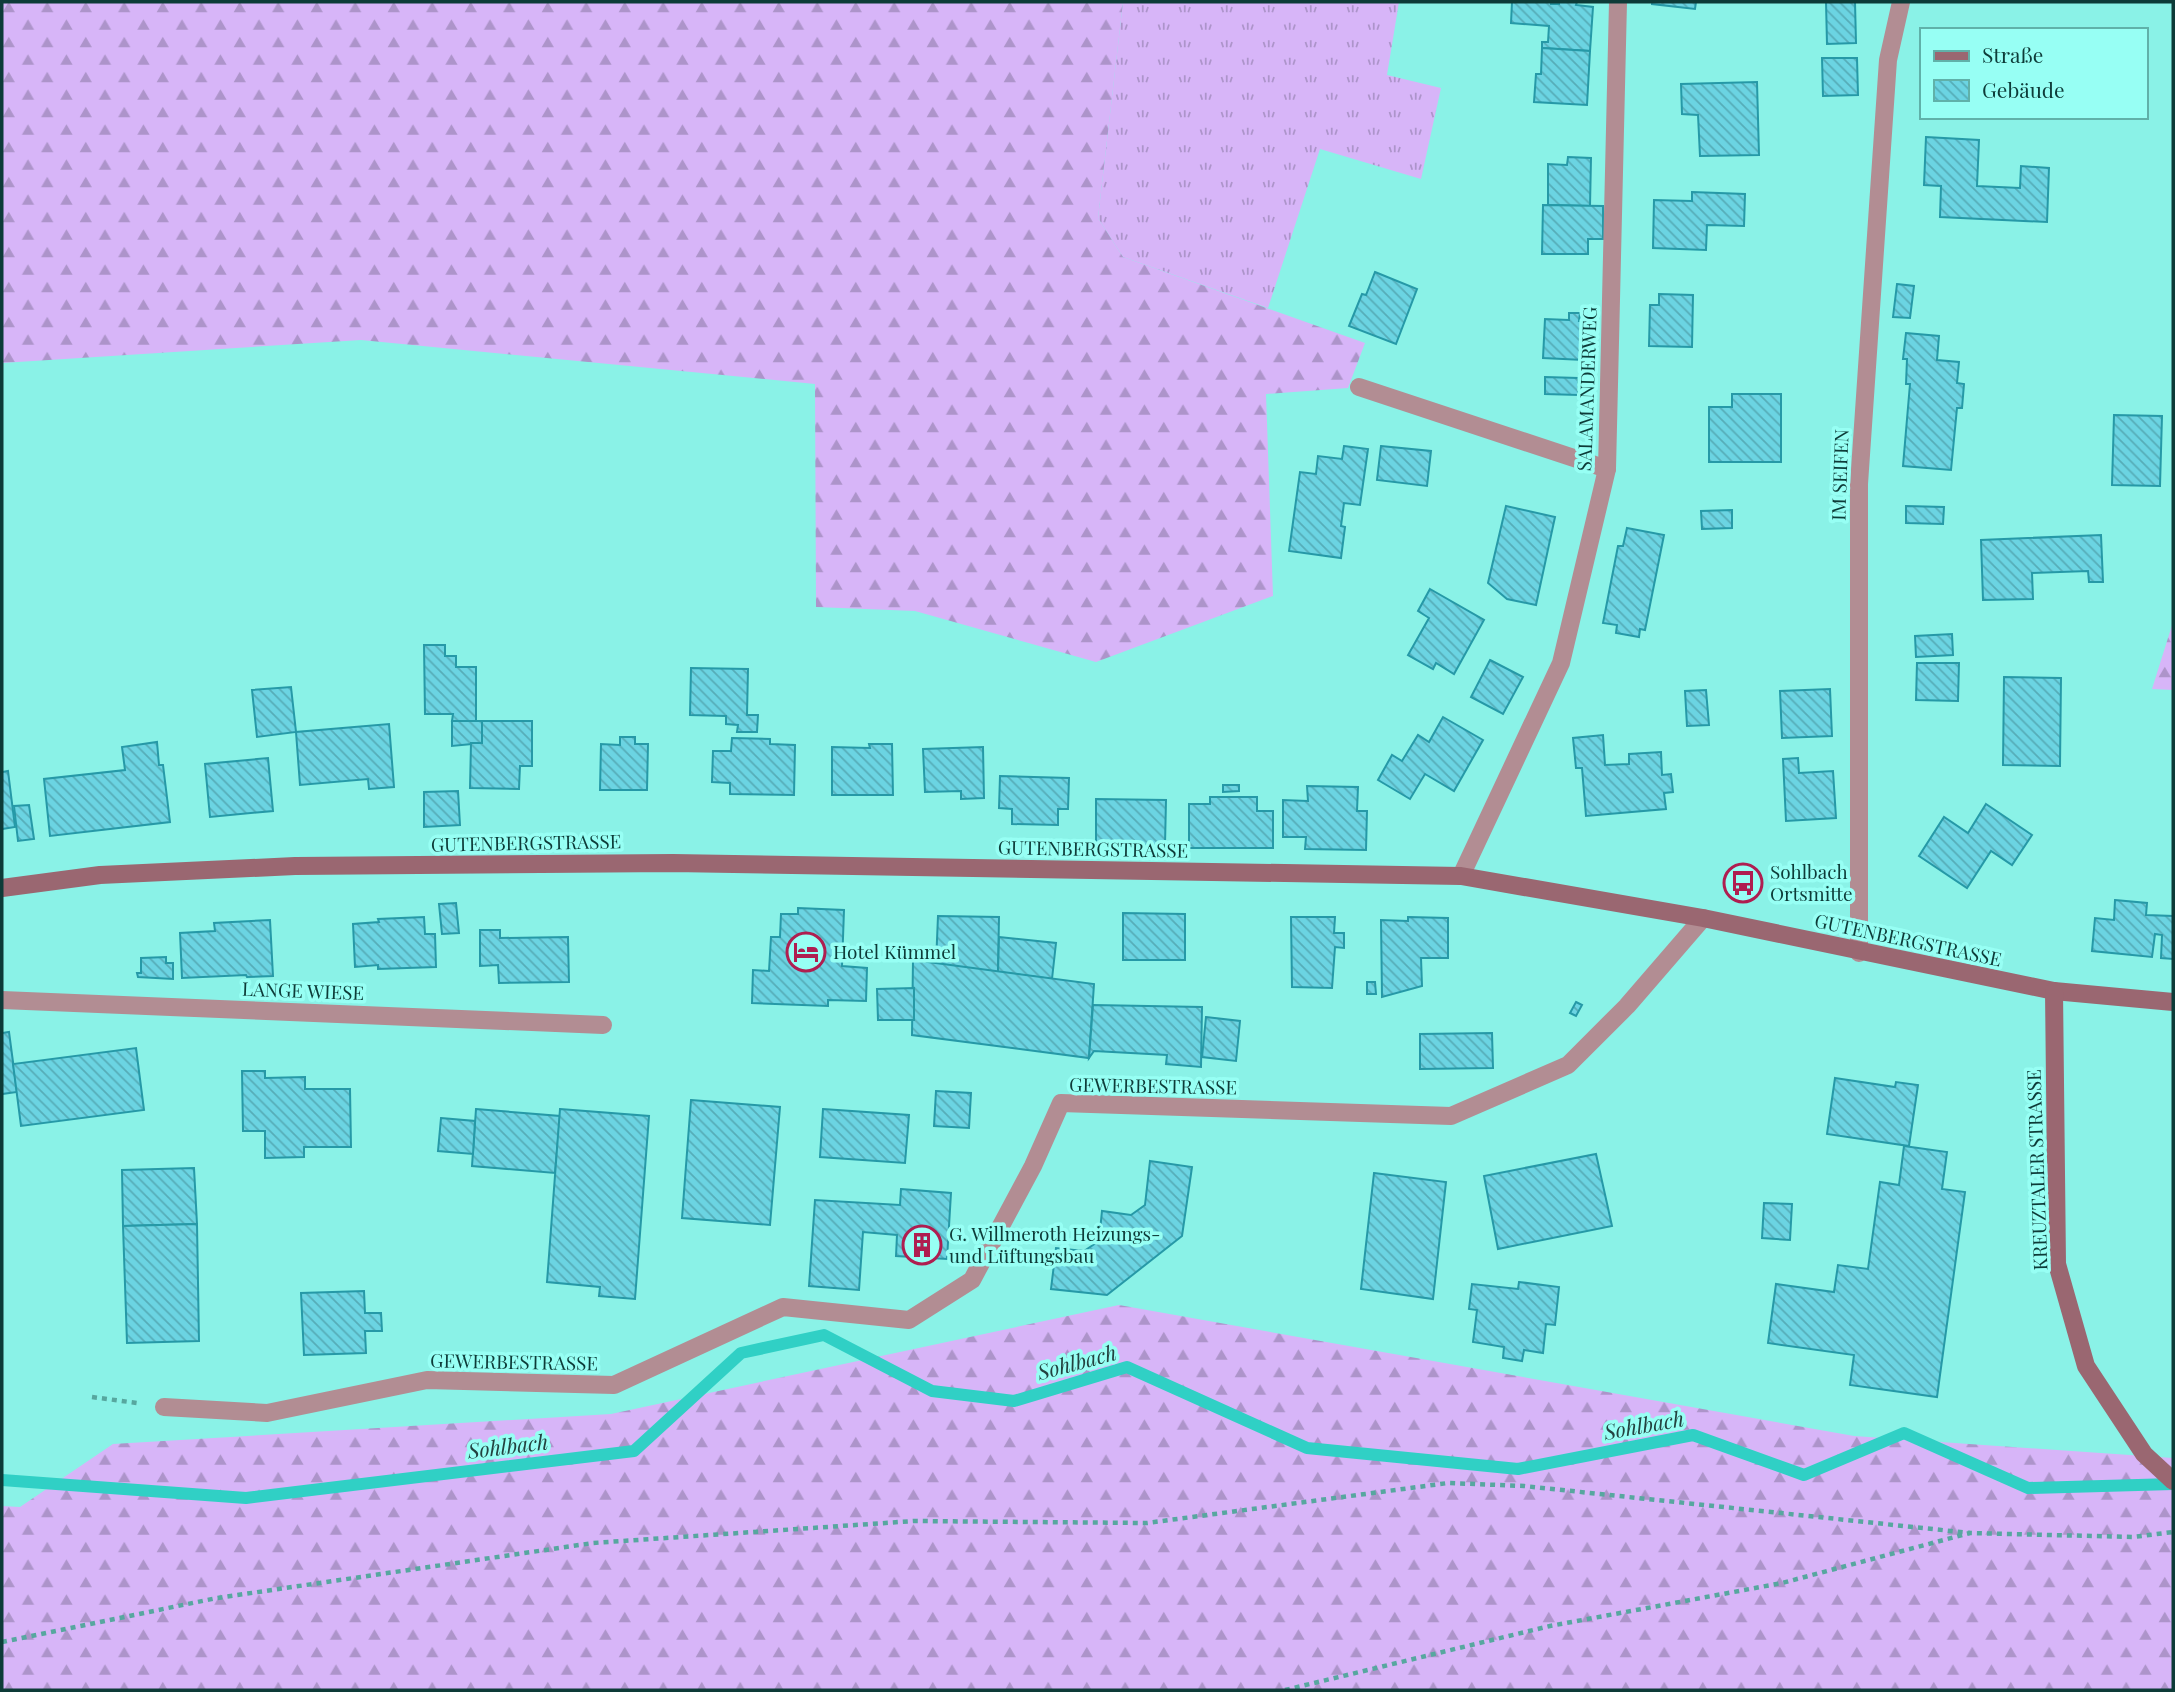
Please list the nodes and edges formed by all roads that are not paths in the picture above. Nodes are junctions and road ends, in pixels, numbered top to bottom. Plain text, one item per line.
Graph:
1 (1618, 2) edge
2 (1901, 2) edge
3 (1359, 387) dead end
4 (1607, 469) junction
5 (1461, 876) junction
6 (2, 888) edge
7 (1703, 918) junction
8 (1859, 953) junction
9 (2054, 992) junction
10 (2, 1000) edge
11 (2173, 1002) edge
12 (603, 1025) dead end
13 (164, 1407) road end
14 (2173, 1481) edge

1 - 4 street, SALAMANDERWEG
2 - 8 street, IM SEIFEN
3 - 4 street
4 - 5 street, SALAMANDERWEG
5 - 6 street, GUTENBERGSTRASSE
5 - 7 street, GUTENBERGSTRASSE
7 - 8 street, GUTENBERGSTRASSE
7 - 13 street, GEWERBESTRASSE
8 - 9 street, GUTENBERGSTRASSE
9 - 11 street, GUTENBERGSTRASSE
9 - 14 street, KREUZTALER STRASSE
10 - 12 street, LANGE WIESE

